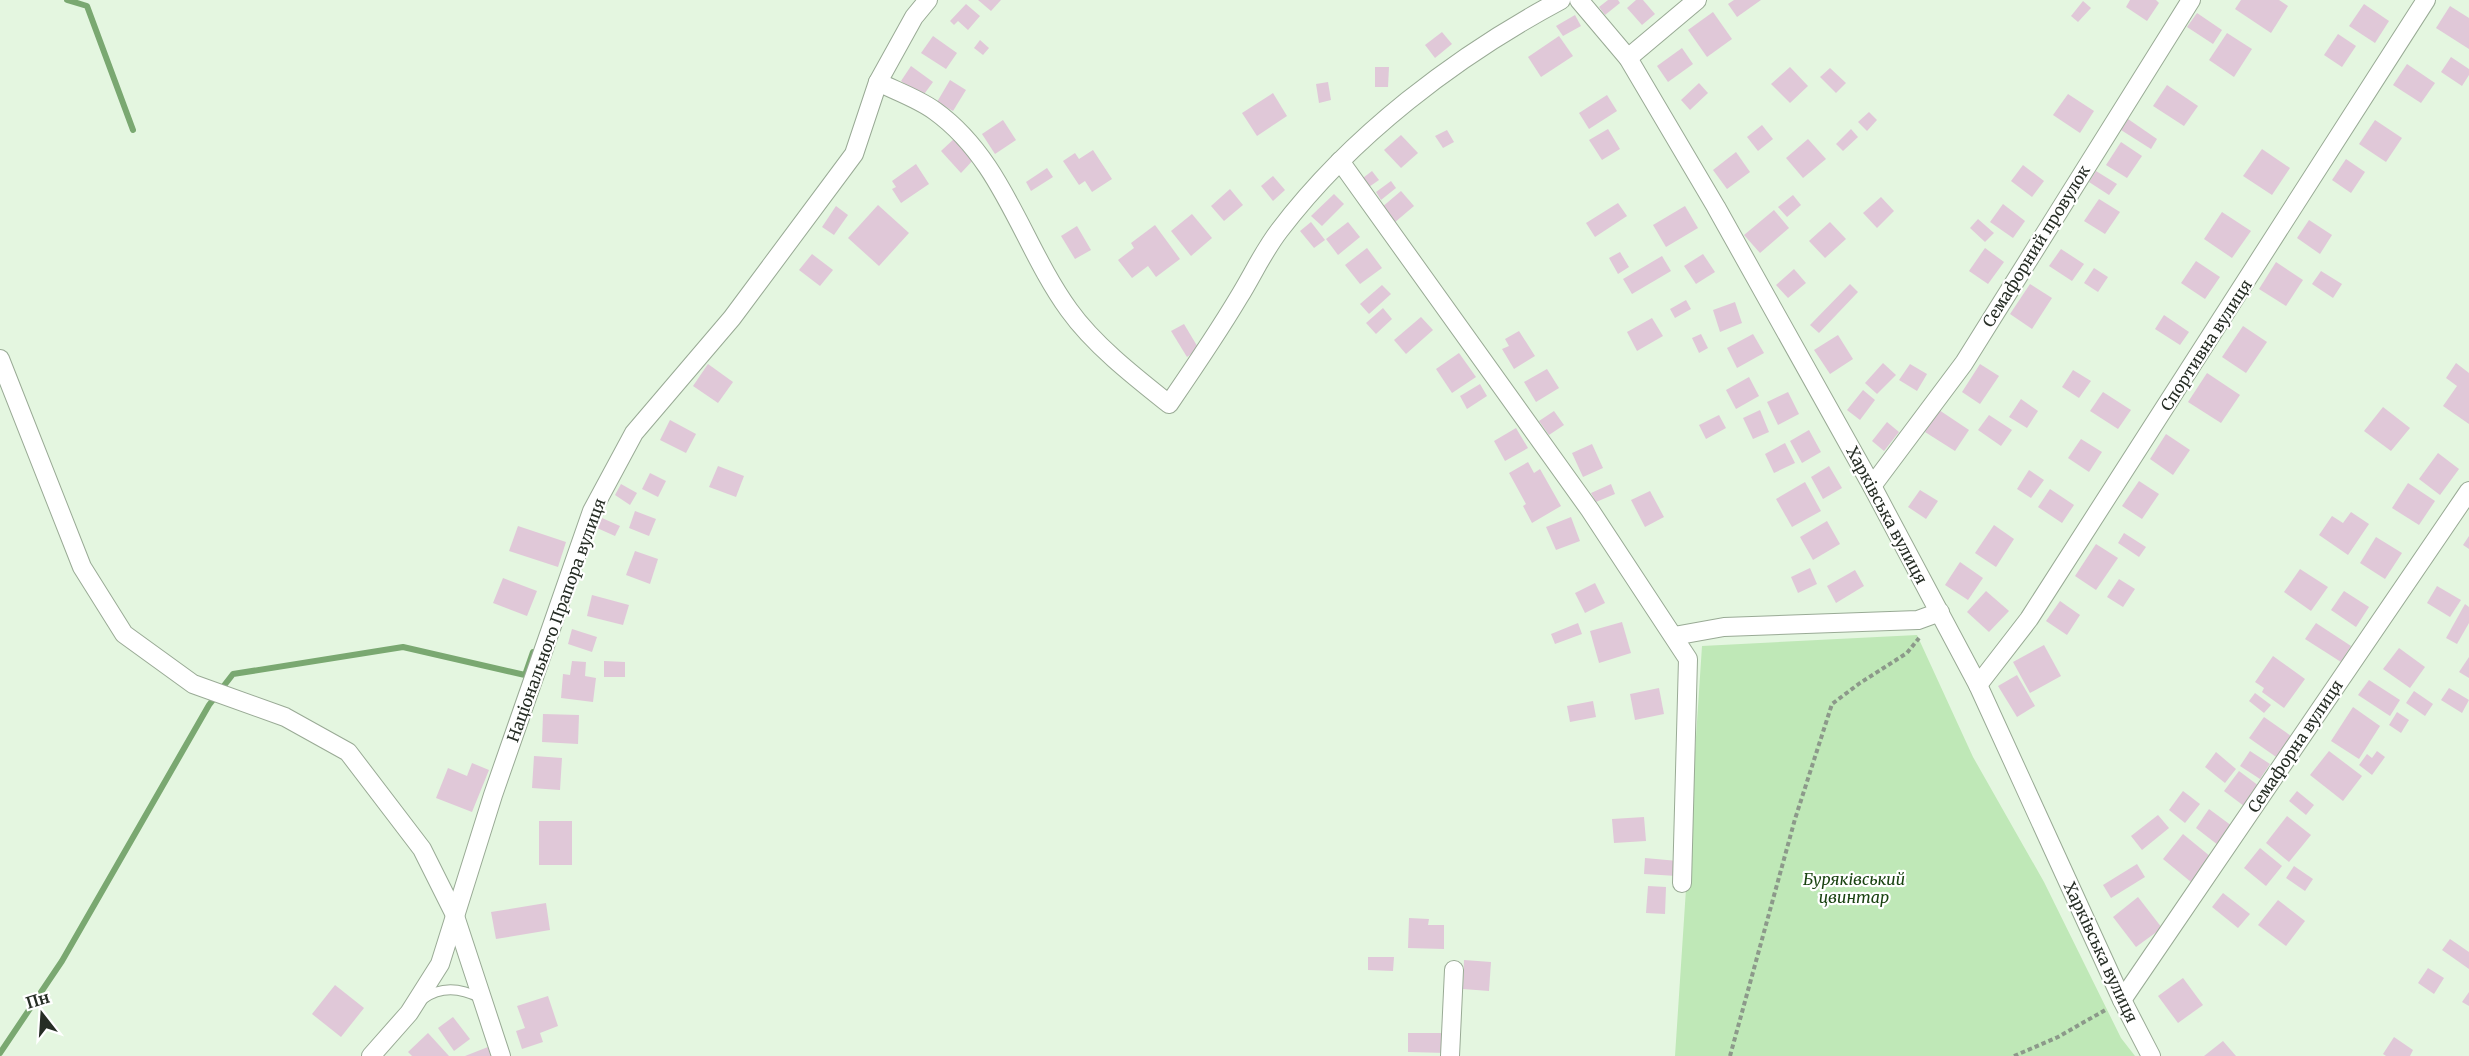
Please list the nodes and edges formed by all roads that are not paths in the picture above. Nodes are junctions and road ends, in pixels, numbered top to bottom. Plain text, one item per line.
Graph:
1 (928, 0) edge
2 (1561, 0) edge
3 (1579, 0) edge
4 (1696, 0) edge
5 (2191, 0) edge
6 (2426, 0) edge
7 (1628, 58) junction
8 (878, 82) junction
9 (1340, 161) junction
10 (0, 359) edge
11 (1872, 486) junction
12 (2469, 491) edge
13 (1940, 612) junction
14 (1674, 636) junction
15 (1978, 685) junction
16 (1682, 883) dead end
17 (454, 914) junction
18 (1454, 970) dead end
19 (483, 999) junction
20 (2122, 1000) junction
21 (409, 1013) junction
22 (371, 1056) edge
23 (501, 1056) edge
24 (1450, 1056) edge
25 (2151, 1056) edge

1 - 8 street, Національного Прапора вулиця
2 - 9 street
3 - 7 street, Харківська вулиця
4 - 7 street
5 - 11 street, Семафорний провулок
6 - 15 street, Спортивна вулиця
7 - 11 street, Харківська вулиця
8 - 9 street
8 - 17 street, Національного Прапора вулиця
9 - 14 street
10 - 17 street
11 - 13 street, Харківська вулиця
12 - 20 street, Семафорна вулиця
13 - 14 street
13 - 15 street, Харківська вулиця
14 - 16 street
15 - 20 street, Харківська вулиця
17 - 19 street
17 - 21 street, Національного Прапора вулиця
18 - 24 street
19 - 21 lane
19 - 23 street
20 - 25 street, Харківська вулиця
21 - 22 street, Національного Прапора вулиця

